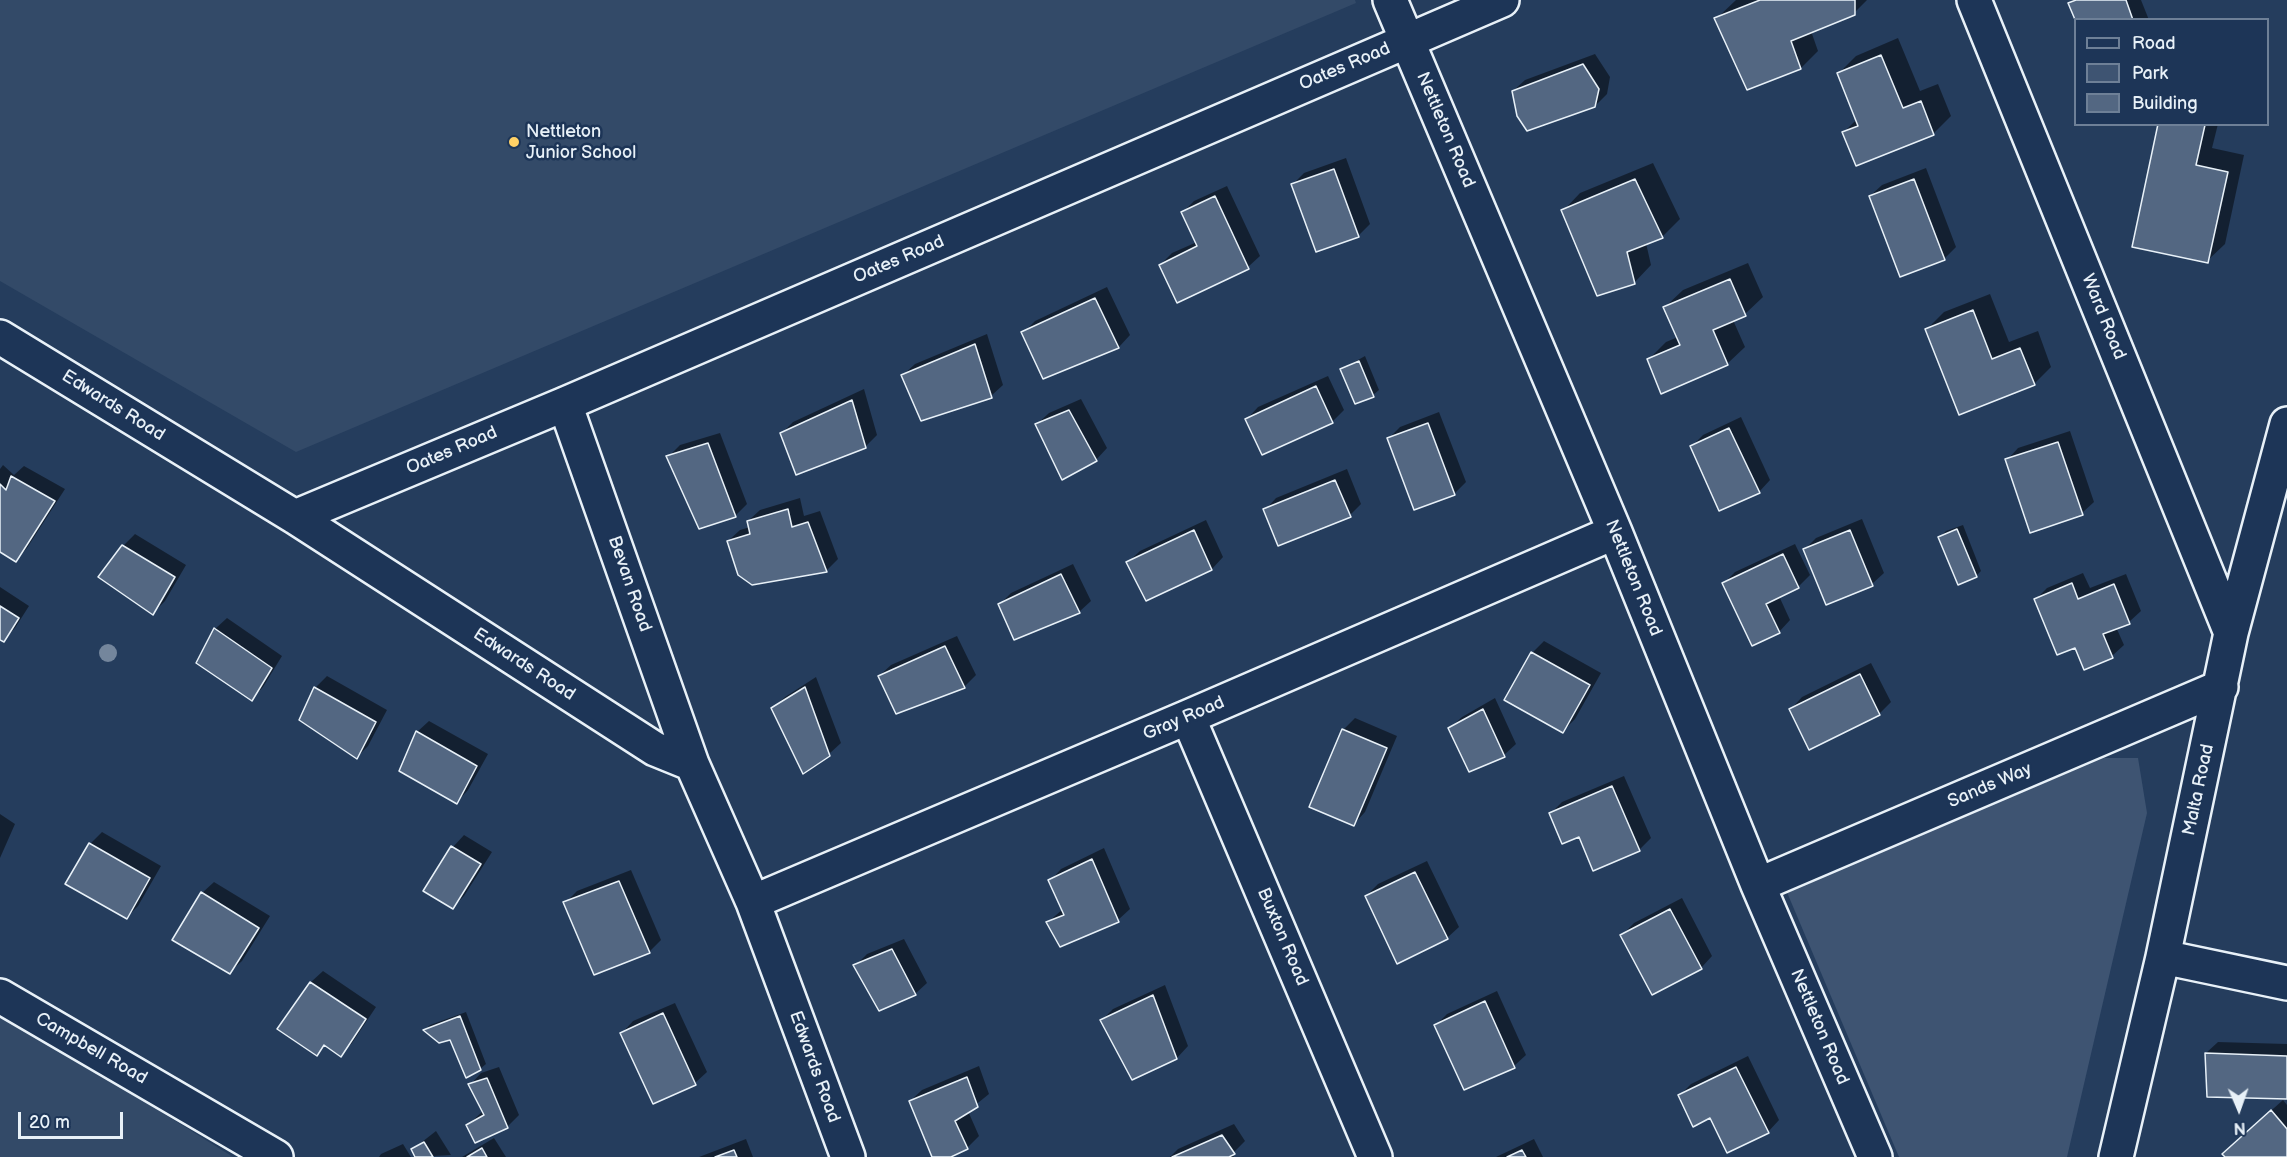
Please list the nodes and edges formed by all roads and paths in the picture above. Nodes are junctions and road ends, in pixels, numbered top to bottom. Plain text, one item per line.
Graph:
1 (1390, 0) edge
2 (1502, 0) edge
3 (1974, 0) edge
4 (1407, 40) junction
5 (0, 337) edge
6 (565, 404) junction
7 (2287, 424) edge
8 (295, 517) junction
9 (1615, 532) junction
10 (2231, 633) junction
11 (2221, 687) junction
12 (1188, 717) junction
13 (692, 765) junction
14 (1758, 885) junction
15 (753, 902) junction
16 (2163, 957) junction
17 (2287, 983) edge
18 (0, 996) edge
19 (276, 1157) edge
20 (848, 1157) edge
21 (1375, 1157) edge
22 (1875, 1157) edge
23 (2116, 1157) edge

1 - 4 street, Nettleton Road
2 - 4 street, Oates Road
3 - 10 street, Ward Road
4 - 6 street, Oates Road
4 - 9 street, Nettleton Road
5 - 8 street, Edwards Road
6 - 8 street, Oates Road
6 - 13 street, Bevan Road
7 - 10 street, Malta Road
8 - 13 street, Edwards Road
9 - 12 street, Gray Road
9 - 14 street, Nettleton Road
10 - 11 street, Malta Road
11 - 14 street, Sands Way
11 - 16 street, Malta Road
12 - 15 street, Gray Road
12 - 21 street, Buxton Road
13 - 15 street, Edwards Road
14 - 22 street, Nettleton Road
15 - 20 street, Edwards Road
16 - 17 street
16 - 23 street, Malta Road
18 - 19 street, Campbell Road

